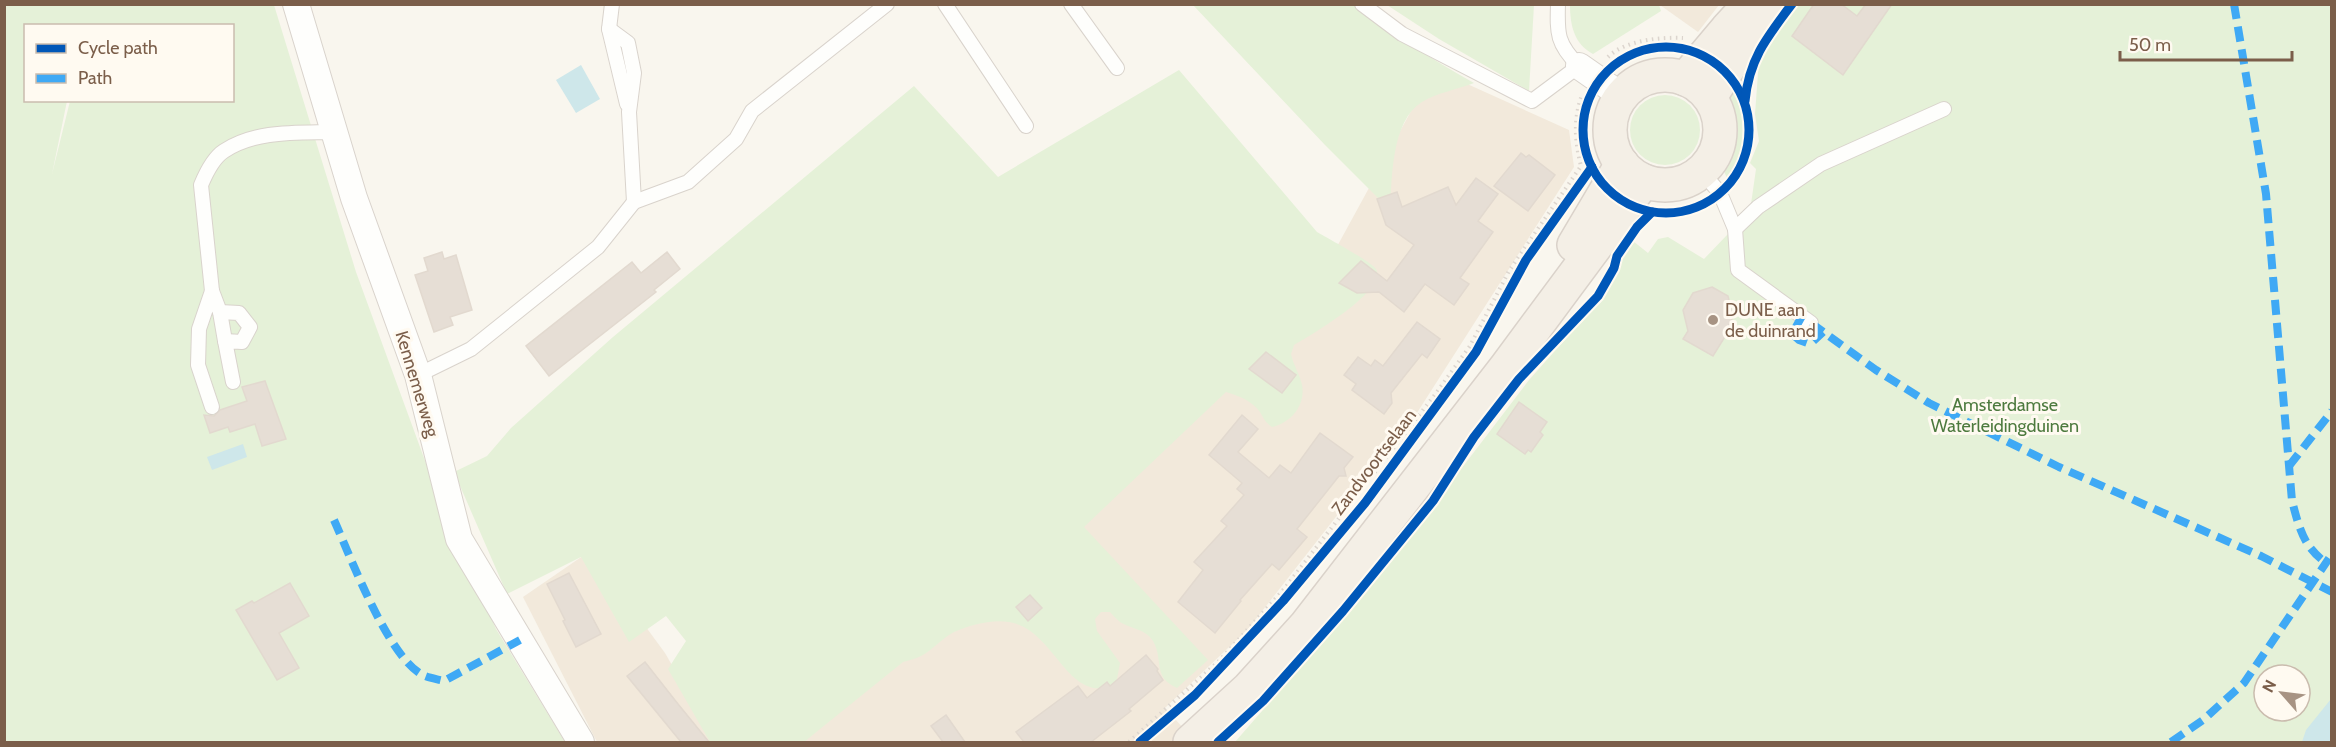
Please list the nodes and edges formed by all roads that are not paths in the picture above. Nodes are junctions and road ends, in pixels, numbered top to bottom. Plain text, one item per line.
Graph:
1 (296, 4) edge
2 (612, 4) edge
3 (887, 4) edge
4 (945, 4) edge
5 (1071, 4) edge
6 (1362, 4) edge
7 (1558, 4) edge
8 (1750, 4) edge
9 (1769, 4) edge
10 (1117, 68) dead end
11 (1598, 80) junction
12 (1697, 88) junction
13 (1944, 109) dead end
14 (1026, 126) dead end
15 (334, 132) junction
16 (1619, 171) junction
17 (1701, 171) junction
18 (634, 202) junction
19 (1735, 229) junction
20 (213, 291) junction
21 (220, 312) junction
22 (1811, 323) dead end
23 (225, 341) junction
24 (418, 375) junction
25 (233, 382) dead end
26 (212, 407) dead end
27 (581, 742) edge
28 (1190, 742) edge

1 - 15 street, Kennemerweg
2 - 18 lane
3 - 18 lane
4 - 14 lane
5 - 10 lane
6 - 11 lane
7 - 11 lane
8 - 12 main road
9 - 12 main road
11 - 12 main road
11 - 16 main road
12 - 17 main road
13 - 19 lane
15 - 20 lane
15 - 24 street, Kennemerweg
16 - 17 main road
16 - 28 main road
17 - 19 lane
18 - 24 lane
19 - 22 lane
20 - 21 lane
20 - 26 lane
21 - 23 lane
21 - 23 lane
23 - 25 lane
24 - 27 street, Kennemerweg

